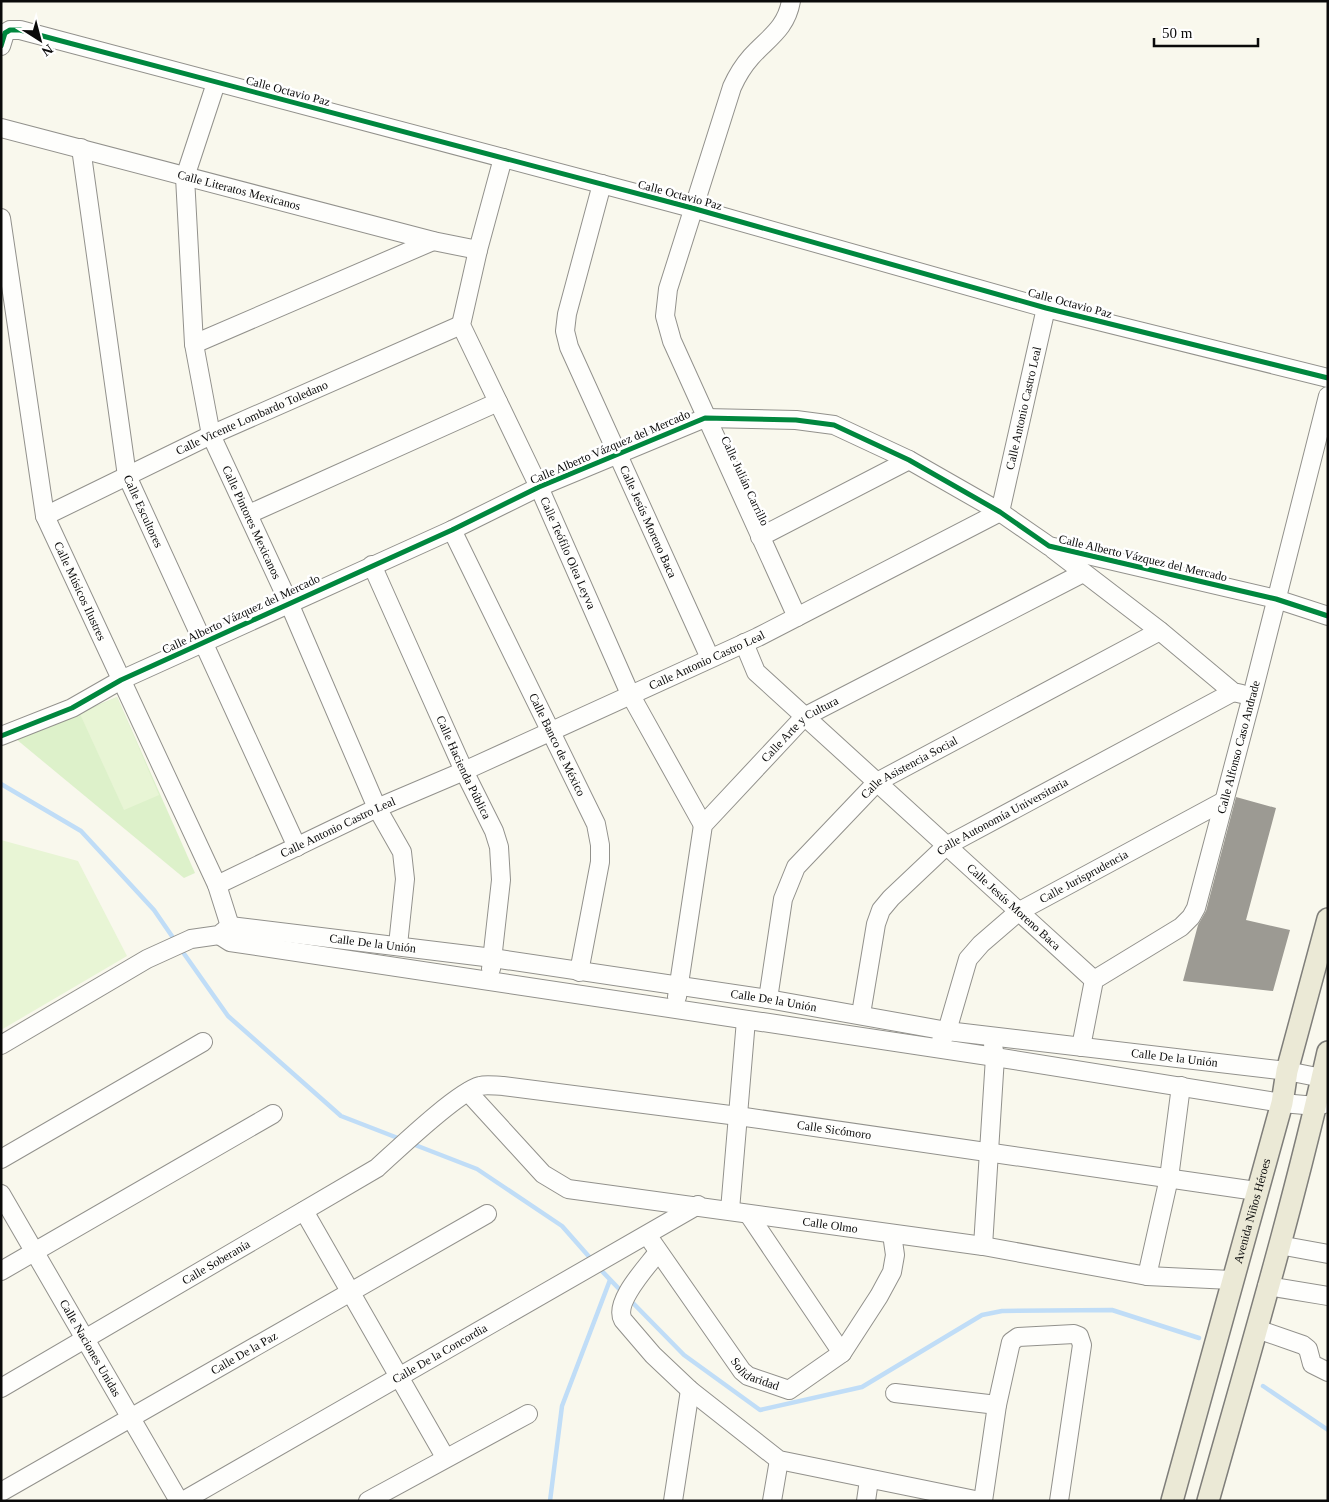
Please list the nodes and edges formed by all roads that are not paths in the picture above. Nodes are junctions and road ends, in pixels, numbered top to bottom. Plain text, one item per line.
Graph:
1 (791, 1) edge
2 (1, 46) edge
3 (216, 83) junction
4 (1, 128) edge
5 (81, 148) junction
6 (504, 158) junction
7 (185, 177) junction
8 (602, 184) junction
9 (692, 208) junction
10 (1, 218) edge
11 (433, 241) junction
12 (478, 250) junction
13 (1046, 308) junction
14 (461, 325) junction
15 (194, 344) junction
16 (1328, 378) edge
17 (1328, 396) edge
18 (498, 402) junction
19 (705, 418) junction
20 (211, 435) junction
21 (617, 453) junction
22 (909, 460) junction
23 (127, 476) junction
24 (539, 487) junction
25 (1000, 512) junction
26 (249, 514) junction
27 (45, 516) junction
28 (452, 530) junction
29 (760, 537) junction
30 (1049, 546) junction
31 (372, 565) junction
32 (1083, 573) junction
33 (1276, 599) junction
34 (289, 603) junction
35 (1328, 616) edge
36 (797, 617) junction
37 (1160, 631) junction
38 (202, 643) junction
39 (744, 643) junction
40 (710, 658) junction
41 (121, 680) junction
42 (1233, 692) junction
43 (630, 694) junction
44 (1252, 696) junction
45 (804, 717) junction
46 (550, 732) junction
47 (1, 736) edge
48 (464, 771) junction
49 (877, 782) junction
50 (1224, 801) junction
51 (377, 808) junction
52 (702, 825) junction
53 (946, 846) junction
54 (297, 847) junction
55 (217, 884) junction
56 (1018, 912) junction
57 (1328, 919) edge
58 (226, 935) junction
59 (398, 945) junction
60 (493, 958) junction
61 (578, 972) junction
62 (1094, 980) junction
63 (489, 982) junction
64 (679, 987) junction
65 (768, 999) junction
66 (674, 1010) junction
67 (861, 1014) junction
68 (746, 1020) junction
69 (947, 1031) junction
70 (992, 1037) junction
71 (203, 1042) dead end
72 (1, 1045) edge
73 (1081, 1047) junction
74 (936, 1048) junction
75 (1328, 1052) edge
76 (995, 1057) junction
77 (1287, 1071) junction
78 (1325, 1081) edge
79 (1182, 1086) junction
80 (468, 1092) junction
81 (1282, 1103) junction
82 (1322, 1105) edge
83 (273, 1114) dead end
84 (738, 1116) junction
85 (424, 1126) joint
86 (989, 1152) junction
87 (1, 1159) edge
88 (1169, 1178) junction
89 (1256, 1191) junction
90 (1, 1194) edge
91 (698, 1205) junction
92 (730, 1210) junction
93 (304, 1211) junction
94 (487, 1214) dead end
95 (749, 1215) junction
96 (892, 1234) junction
97 (648, 1236) junction
98 (1279, 1245) junction
99 (983, 1246) junction
100 (36, 1252) junction
101 (658, 1252) junction
102 (1328, 1254) edge
103 (1, 1271) edge
104 (1147, 1276) junction
105 (1231, 1280) junction
106 (1267, 1286) junction
107 (351, 1292) junction
108 (1328, 1296) edge
109 (1257, 1329) junction
110 (86, 1340) junction
111 (842, 1353) junction
112 (1328, 1372) edge
113 (399, 1376) junction
114 (1, 1388) edge
115 (690, 1390) junction
116 (894, 1393) dead end
117 (997, 1405) junction
118 (528, 1414) dead end
119 (131, 1418) junction
120 (445, 1457) junction
121 (779, 1460) junction
122 (869, 1480) junction
123 (1, 1492) edge
124 (974, 1500) edge
125 (179, 1501) edge
126 (183, 1501) edge
127 (368, 1501) edge
128 (673, 1501) edge
129 (772, 1501) edge
130 (866, 1501) edge
131 (1059, 1501) edge
132 (1172, 1501) edge
133 (1208, 1501) edge

1 - 9 street, Calle Julián Carrillo
2 - 3 street, Calle Octavio Paz
3 - 6 street, Calle Octavio Paz
3 - 7 street, Calle Pintores Mexicanos
4 - 5 street, Calle Literatos Mexicanos
5 - 7 street, Calle Literatos Mexicanos
5 - 23 street, Calle Escultores
6 - 8 street, Calle Octavio Paz
6 - 12 street
7 - 11 street, Calle Literatos Mexicanos
7 - 15 street, Calle Pintores Mexicanos
8 - 9 street, Calle Octavio Paz
8 - 21 street, Calle Jesús Moreno Baca
9 - 13 street, Calle Octavio Paz
9 - 19 street, Calle Julián Carrillo
10 - 27 street, Calle Músicos Ilustres
11 - 12 street, Calle Literatos Mexicanos
11 - 15 street
12 - 14 street
13 - 16 street, Calle Octavio Paz
13 - 25 street, Calle Antonio Castro Leal
14 - 18 street, Calle Teófilo Olea Leyva
14 - 20 street, Calle Vicente Lombardo Toledano
15 - 20 street, Calle Pintores Mexicanos
17 - 33 street, Calle Alfonso Caso Andrade
18 - 24 street, Calle Teófilo Olea Leyva
18 - 26 street
19 - 21 street, Calle Alberto Vázquez del Mercado
19 - 22 street, Calle Alberto Vázquez del Mercado
19 - 29 street, Calle Julián Carrillo
20 - 23 street, Calle Vicente Lombardo Toledano
20 - 26 street, Calle Pintores Mexicanos
21 - 24 street, Calle Alberto Vázquez del Mercado
21 - 40 street, Calle Jesús Moreno Baca
22 - 25 street, Calle Alberto Vázquez del Mercado
22 - 29 street
23 - 27 street, Calle Vicente Lombardo Toledano
23 - 38 street, Calle Escultores
24 - 28 street, Calle Alberto Vázquez del Mercado
24 - 43 street, Calle Teófilo Olea Leyva
25 - 30 street, Calle Alberto Vázquez del Mercado
25 - 36 street, Calle Antonio Castro Leal
26 - 34 street, Calle Pintores Mexicanos
27 - 41 street, Calle Músicos Ilustres
28 - 31 street, Calle Alberto Vázquez del Mercado
28 - 46 street, Calle Banco de México
29 - 36 street, Calle Julián Carrillo
30 - 32 street
30 - 33 street, Calle Alberto Vázquez del Mercado
31 - 34 street, Calle Alberto Vázquez del Mercado
31 - 48 street, Calle Hacienda Pública
32 - 37 street
32 - 45 street, Calle Arte y Cultura
33 - 35 street, Calle Alberto Vázquez del Mercado
33 - 44 street, Calle Alfonso Caso Andrade
34 - 38 street, Calle Alberto Vázquez del Mercado
34 - 51 street, Calle Pintores Mexicanos
36 - 39 street, Calle Antonio Castro Leal
37 - 42 street
37 - 49 street, Calle Asistencia Social
38 - 41 street, Calle Alberto Vázquez del Mercado
38 - 54 street, Calle Escultores
39 - 40 street, Calle Antonio Castro Leal
39 - 45 street, Calle Jesús Moreno Baca
40 - 43 street, Calle Antonio Castro Leal
41 - 47 street, Calle Alberto Vázquez del Mercado
41 - 55 street, Calle Músicos Ilustres
42 - 44 street
42 - 53 street, Calle Autonomía Universitaria
43 - 46 street, Calle Antonio Castro Leal
43 - 52 street, Calle Teófilo Olea Leyva
44 - 50 street, Calle Alfonso Caso Andrade
45 - 49 street, Calle Jesús Moreno Baca
45 - 52 street, Calle Arte y Cultura
46 - 48 street, Calle Antonio Castro Leal
46 - 61 street, Calle Banco de México
48 - 51 street, Calle Antonio Castro Leal
48 - 60 street, Calle Hacienda Pública
49 - 53 street, Calle Jesús Moreno Baca
49 - 65 street, Calle Asistencia Social
50 - 56 street, Calle Jurisprudencia
50 - 62 street, Calle Alfonso Caso Andrade
51 - 54 street, Calle Antonio Castro Leal
51 - 59 street, Calle Pintores Mexicanos
52 - 64 street
53 - 56 street, Calle Jesús Moreno Baca
53 - 67 street, Calle Autonomía Universitaria
54 - 55 street, Calle Antonio Castro Leal
55 - 58 street, Calle Músicos Ilustres
56 - 62 street, Calle Jesús Moreno Baca
56 - 69 street, Calle Jurisprudencia
57 - 77 main road, Avenida Niños Héroes
58 - 59 street, Calle De la Unión
58 - 63 street, Calle De la Unión
58 - 72 street, Calle De la Unión
59 - 60 street, Calle De la Unión
60 - 61 street, Calle De la Unión
60 - 63 street, Calle Hacienda Pública
61 - 64 street, Calle De la Unión
62 - 73 street
63 - 66 street, Calle De la Unión
64 - 65 street, Calle De la Unión
64 - 66 street
65 - 67 street, Calle De la Unión
66 - 68 street, Calle De la Unión
67 - 69 street, Calle De la Unión
68 - 74 street, Calle De la Unión
68 - 84 street
69 - 70 street, Calle De la Unión
69 - 74 street, Calle Jurisprudencia
70 - 73 street, Calle De la Unión
70 - 76 street
71 - 87 street
73 - 77 street, Calle De la Unión
74 - 76 street, Calle De la Unión
75 - 78 main road
76 - 79 street, Calle De la Unión
76 - 86 street
77 - 78 street, Calle De la Unión
77 - 81 main road, Avenida Niños Héroes
78 - 82 main road
79 - 81 street, Calle De la Unión
79 - 88 street
80 - 84 street, Calle Sicómoro
80 - 85 street, Calle Sicómoro
80 - 91 street, Calle Olmo
81 - 82 street, Calle De la Unión
81 - 89 main road, Avenida Niños Héroes
82 - 98 main road
83 - 100 street
84 - 86 street, Calle Sicómoro
84 - 92 street
85 - 93 street, Calle Soberanía
86 - 88 street, Calle Sicómoro
86 - 99 street
88 - 89 street, Calle Sicómoro
88 - 104 street
89 - 105 main road, Avenida Niños Héroes
90 - 100 street, Calle Naciones Unidas
91 - 92 street, Calle Olmo
91 - 97 street, Calle De la Concordia
92 - 95 street, Calle Olmo
93 - 107 street
93 - 110 street, Calle Soberanía
94 - 107 street, Calle De la Paz
95 - 96 street, Calle Olmo
95 - 111 street
96 - 99 street, Calle Olmo
96 - 111 street, Solidaridad
97 - 101 street, Solidaridad
97 - 113 street, Calle De la Concordia
98 - 102 street
98 - 106 main road
99 - 104 street, Calle Olmo
100 - 103 street
100 - 110 street, Calle Naciones Unidas
101 - 111 street, Solidaridad
101 - 115 street
104 - 105 street, Calle Olmo
105 - 132 main road, Avenida Niños Héroes
106 - 108 street
106 - 109 main road
107 - 113 street
107 - 119 street, Calle De la Paz
109 - 112 street
109 - 133 main road
110 - 114 street, Calle Soberanía
110 - 119 street, Calle Naciones Unidas
113 - 120 street
113 - 126 street, Calle De la Concordia
115 - 121 street
115 - 128 street
116 - 117 street
117 - 124 street
117 - 131 street
118 - 120 street
119 - 123 street, Calle De la Paz
119 - 125 street, Calle Naciones Unidas
120 - 127 street
121 - 122 street
121 - 129 street
122 - 124 street
122 - 130 street

